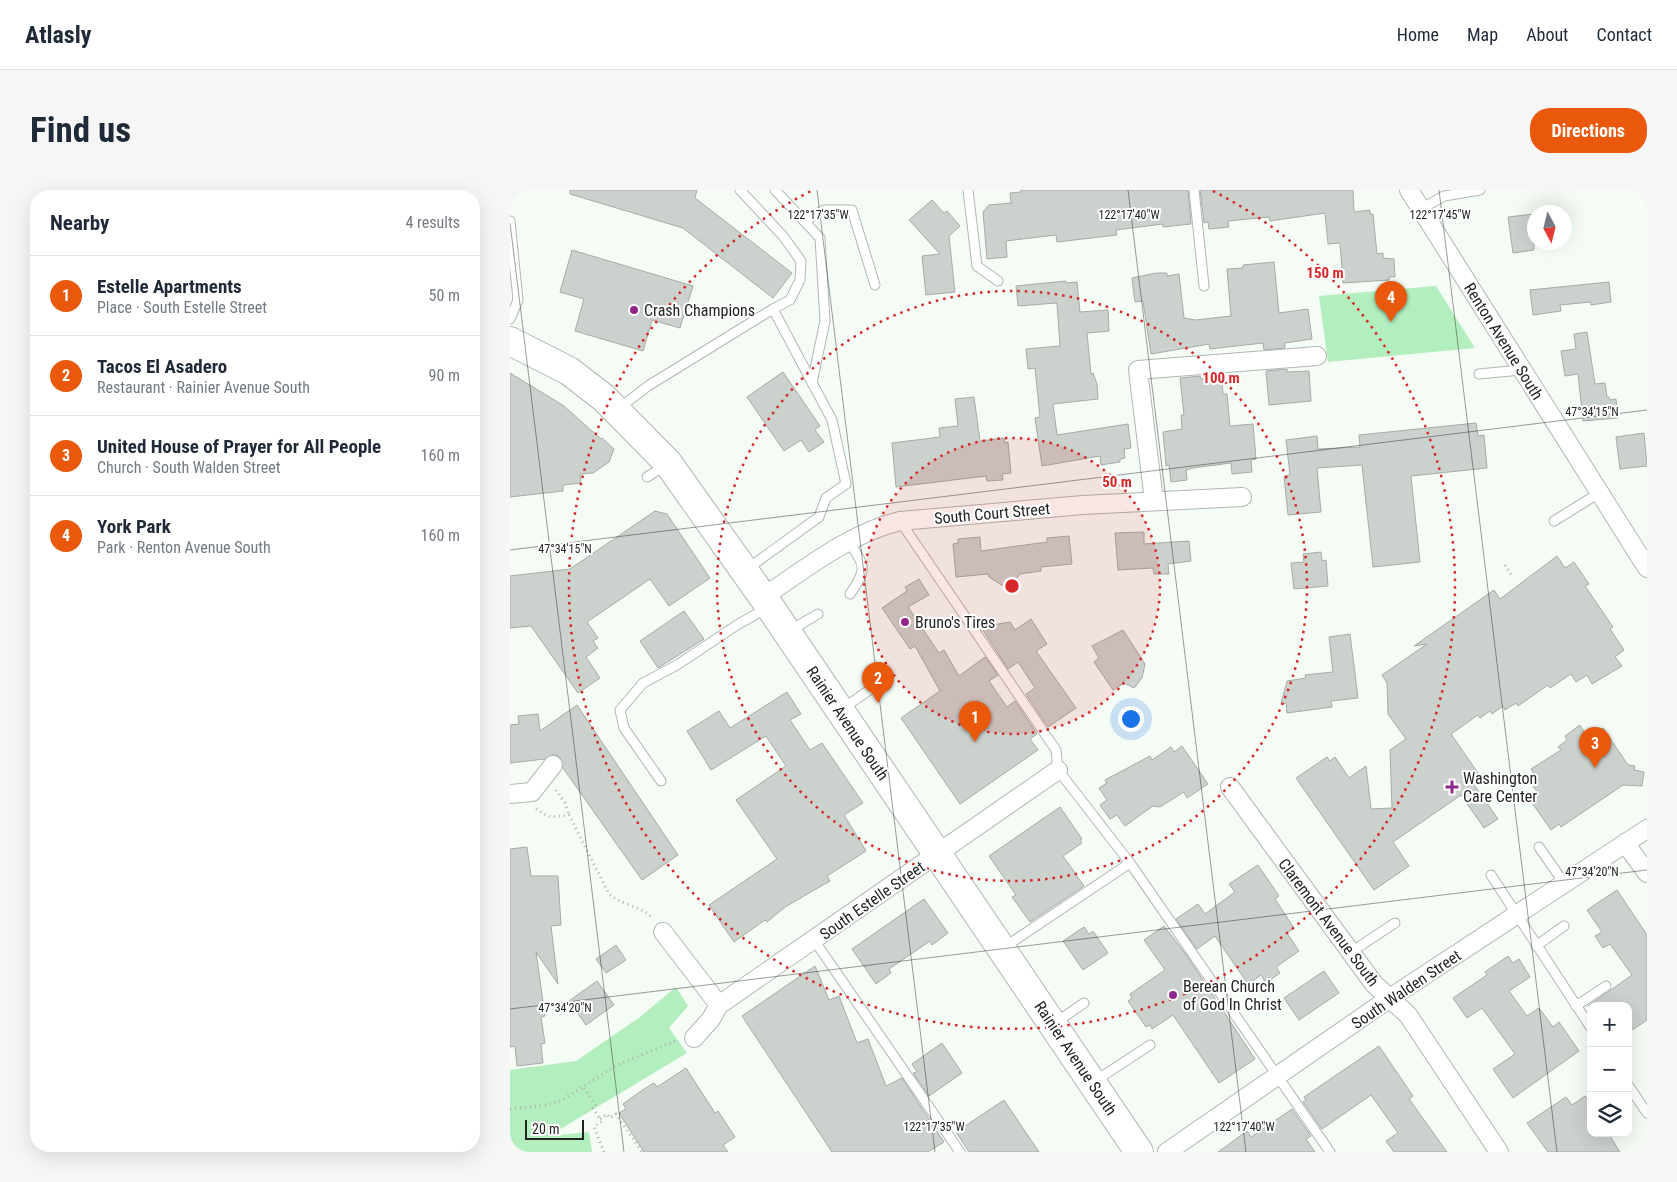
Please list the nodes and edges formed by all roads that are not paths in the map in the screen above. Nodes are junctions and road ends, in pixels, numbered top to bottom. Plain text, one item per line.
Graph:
1 (740, 190) edge
2 (775, 190) edge
3 (968, 190) edge
4 (1194, 190) edge
5 (1409, 190) edge
6 (1480, 190) edge
7 (1421, 209) junction
8 (510, 221) edge
9 (804, 221) junction
10 (998, 281) dead end
11 (875, 285) dead end
12 (1204, 286) dead end
13 (773, 309) junction
14 (510, 319) edge
15 (510, 341) edge
16 (1317, 356) dead end
17 (1521, 370) junction
18 (1479, 374) dead end
19 (812, 383) junction
20 (616, 410) junction
21 (1599, 493) junction
22 (1242, 497) dead end
23 (1154, 501) junction
24 (900, 521) junction
25 (1554, 521) dead end
26 (848, 540) junction
27 (1647, 568) edge
28 (744, 571) junction
29 (850, 594) dead end
30 (766, 602) junction
31 (818, 614) dead end
32 (786, 632) junction
33 (868, 691) dead end
34 (839, 710) junction
35 (1058, 770) junction
36 (548, 772) road end
37 (661, 781) dead end
38 (1230, 787) dead end
39 (510, 794) edge
40 (1647, 829) edge
41 (1625, 843) junction
42 (1539, 847) dead end
43 (938, 855) junction
44 (1130, 863) junction
45 (1647, 873) edge
46 (1491, 875) dead end
47 (1564, 883) junction
48 (1516, 916) junction
49 (1395, 923) dead end
50 (1564, 926) dead end
51 (663, 932) road end
52 (814, 940) junction
53 (1536, 946) junction
54 (1001, 949) junction
55 (1351, 952) junction
56 (1606, 986) dead end
57 (1390, 998) junction
58 (1084, 1003) dead end
59 (719, 1005) junction
60 (1576, 1006) junction
61 (1587, 1022) edge
62 (1053, 1024) junction
63 (690, 1037) road end
64 (1150, 1045) dead end
65 (1278, 1076) junction
66 (1093, 1083) junction
67 (1632, 1091) edge
68 (1647, 1113) edge
69 (960, 1152) edge
70 (1139, 1152) edge
71 (1167, 1152) edge
72 (1330, 1152) edge
73 (1498, 1152) edge

1 - 13 lane
2 - 9 lane
3 - 10 lane
4 - 12 lane
5 - 7 street, Renton Avenue South
6 - 7 lane
7 - 17 street, Renton Avenue South
8 - 14 lane
9 - 11 lane
9 - 19 lane
13 - 19 lane
13 - 20 lane
15 - 20 main road, Rainier Avenue South
16 - 23 street
17 - 18 lane
17 - 21 street, Renton Avenue South
19 - 28 lane
20 - 28 main road, Rainier Avenue South
21 - 25 lane
21 - 27 street, Renton Avenue South
22 - 23 street, South Court Street
23 - 24 street, South Court Street
24 - 26 street, South Court Street
24 - 35 lane
26 - 29 lane
26 - 30 street, South Court Street
28 - 30 main road, Rainier Avenue South
30 - 32 main road, Rainier Avenue South
30 - 37 lane
31 - 32 lane
32 - 34 main road, Rainier Avenue South
33 - 34 lane
34 - 43 main road, Rainier Avenue South
35 - 43 street, South Estelle Street
35 - 44 lane
36 - 39 street
38 - 55 street, Claremont Avenue South
40 - 41 street, South Walden Street
41 - 45 street
41 - 47 street, South Walden Street
42 - 47 lane
43 - 52 street, South Estelle Street
43 - 54 main road, Rainier Avenue South
44 - 54 lane
44 - 65 lane
46 - 48 lane
47 - 48 street, South Walden Street
48 - 53 lane
48 - 57 street, South Walden Street
49 - 55 lane
50 - 53 lane
51 - 59 street
52 - 59 street, South Estelle Street
52 - 69 lane
53 - 60 lane
54 - 62 main road, Rainier Avenue South
55 - 57 street, Claremont Avenue South
56 - 60 lane
57 - 65 street, South Walden Street
57 - 73 street, Claremont Avenue South
58 - 62 lane
59 - 63 street, South Estelle Street
60 - 61 lane
62 - 66 main road, Rainier Avenue South
64 - 66 lane
65 - 71 street, South Walden Street
65 - 72 lane
66 - 70 main road, Rainier Avenue South
67 - 68 lane

